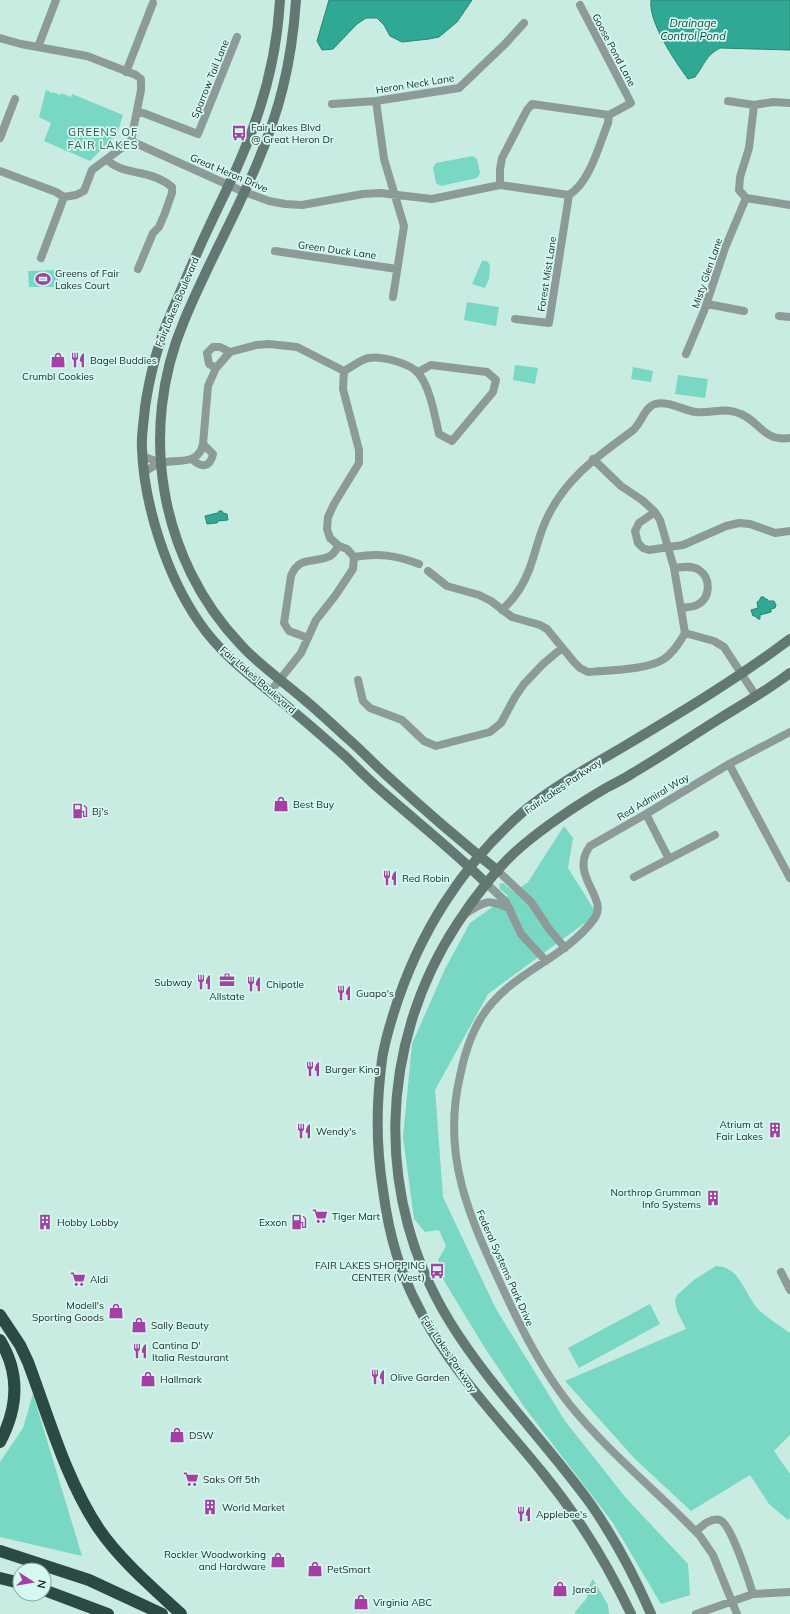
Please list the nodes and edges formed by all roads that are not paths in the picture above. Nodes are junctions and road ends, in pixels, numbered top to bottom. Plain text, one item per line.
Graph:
1 (56, 0) edge
2 (280, 0) edge
3 (296, 0) edge
4 (153, 3) dead end
5 (580, 5) dead end
6 (524, 23) dead end
7 (237, 37) dead end
8 (0, 38) edge
9 (38, 47) junction
10 (126, 72) junction
11 (15, 99) dead end
12 (376, 100) junction
13 (728, 101) dead end
14 (790, 103) edge
15 (332, 104) dead end
16 (754, 105) junction
17 (138, 111) junction
18 (609, 115) junction
19 (0, 138) edge
20 (131, 141) junction
21 (107, 160) junction
22 (0, 171) edge
23 (500, 185) junction
24 (229, 186) junction
25 (244, 192) junction
26 (395, 195) junction
27 (569, 195) junction
28 (64, 197) junction
29 (746, 198) junction
30 (790, 205) edge
31 (275, 251) dead end
32 (41, 258) dead end
33 (138, 269) dead end
34 (397, 269) junction
35 (393, 297) dead end
36 (707, 304) junction
37 (744, 311) dead end
38 (779, 316) dead end
39 (790, 317) edge
40 (515, 319) dead end
41 (230, 352) junction
42 (686, 354) dead end
43 (216, 368) junction
44 (344, 371) junction
45 (418, 372) junction
46 (790, 438) edge
47 (203, 444) junction
48 (142, 456) junction
49 (192, 459) junction
50 (594, 459) junction
51 (161, 463) junction
52 (144, 472) junction
53 (655, 512) junction
54 (790, 531) edge
55 (339, 546) junction
56 (668, 546) junction
57 (354, 557) junction
58 (419, 564) dead end
59 (674, 568) junction
60 (428, 571) dead end
61 (682, 608) junction
62 (502, 610) junction
63 (685, 633) junction
64 (308, 638) junction
65 (790, 639) edge
66 (562, 648) junction
67 (790, 673) edge
68 (741, 674) junction
69 (280, 680) junction
70 (358, 680) dead end
71 (270, 692) junction
72 (756, 696) junction
73 (790, 732) edge
74 (729, 764) junction
75 (646, 814) junction
76 (716, 834) dead end
77 (480, 856) junction
78 (669, 859) junction
79 (470, 867) junction
80 (498, 871) junction
81 (789, 875) edge
82 (634, 877) dead end
83 (487, 884) junction
84 (510, 909) junction
85 (597, 914) joint
86 (461, 917) junction
87 (565, 948) junction
88 (546, 961) junction
89 (781, 1272) dead end
90 (790, 1290) edge
91 (0, 1315) edge
92 (0, 1340) edge
93 (0, 1442) edge
94 (696, 1531) junction
95 (0, 1551) edge
96 (0, 1578) edge
97 (12, 1581) edge
98 (790, 1592) edge
99 (52, 1593) edge
100 (753, 1594) junction
101 (732, 1600) junction
102 (108, 1614) edge
103 (162, 1614) edge
104 (181, 1614) edge
105 (631, 1614) edge
106 (651, 1614) edge
107 (696, 1614) edge
108 (737, 1614) edge

1 - 9 street
2 - 24 main road, Fair Lakes Boulevard
3 - 25 main road, Fair Lakes Boulevard
4 - 10 street
5 - 18 street, Goose Pond Lane
6 - 12 street, Heron Neck Lane
7 - 17 street, Sparrow Tail Lane
8 - 9 street
9 - 10 street
10 - 17 street
11 - 19 street
12 - 15 street, Heron Neck Lane
12 - 26 street
13 - 16 street
14 - 16 street
16 - 29 street
17 - 20 street
18 - 23 street
18 - 27 street
20 - 21 street
20 - 24 street, Great Heron Drive
21 - 28 street
21 - 33 street
22 - 28 street
23 - 26 street, Great Heron Drive
23 - 27 street, Great Heron Drive
24 - 25 street, Great Heron Drive
24 - 48 main road, Fair Lakes Boulevard
25 - 26 street, Great Heron Drive
25 - 51 main road, Fair Lakes Boulevard
26 - 34 street
27 - 40 street, Forest Mist Lane
28 - 32 street
29 - 30 street
29 - 36 street, Misty Glen Lane
31 - 34 street, Green Duck Lane
34 - 35 street
36 - 37 street
36 - 42 street, Misty Glen Lane
38 - 39 street
41 - 43 street
41 - 43 street
41 - 44 street
43 - 47 street
44 - 45 street
44 - 55 street
45 - 45 street
46 - 50 street
47 - 49 street
47 - 49 street
48 - 51 street
48 - 52 main road, Fair Lakes Boulevard
49 - 51 street
50 - 53 street
50 - 62 street
51 - 52 street
51 - 69 main road, Fair Lakes Boulevard
52 - 71 main road, Fair Lakes Boulevard
53 - 56 street
53 - 56 street
54 - 56 street
55 - 57 street
55 - 64 street
56 - 59 street
57 - 58 street
57 - 64 street
59 - 61 street
59 - 61 street
60 - 62 street
61 - 63 street
62 - 66 street
63 - 66 street
63 - 68 street
64 - 69 street
65 - 68 main road, Fair Lakes Parkway
66 - 70 street
67 - 72 main road, Fair Lakes Parkway
68 - 72 street
68 - 77 main road, Fair Lakes Parkway
69 - 71 street
69 - 77 main road, Fair Lakes Boulevard
71 - 79 main road, Fair Lakes Boulevard
72 - 80 main road, Fair Lakes Parkway
73 - 74 street, Red Admiral Way
74 - 75 street, Red Admiral Way
74 - 81 street
75 - 78 street
75 - 85 street, Red Admiral Way
76 - 78 street
77 - 79 main road, Fair Lakes Parkway
77 - 80 main road, Fair Lakes Boulevard
78 - 82 street
79 - 83 main road, Fair Lakes Boulevard
79 - 105 main road, Fair Lakes Parkway
80 - 83 main road, Fair Lakes Parkway
80 - 87 street, Fair Lakes Boulevard
83 - 84 street, Fair Lakes Boulevard
83 - 86 main road, Fair Lakes Parkway
84 - 86 street
84 - 88 street, Fair Lakes Boulevard
85 - 87 street, Federal Systems Park Drive
86 - 106 main road, Fair Lakes Parkway
87 - 88 street, Federal Systems Park Drive
88 - 94 street, Federal Systems Park Drive
89 - 90 street
91 - 104 highway
92 - 93 highway
94 - 100 street
94 - 101 street, Federal Systems Park Drive
95 - 103 highway
96 - 97 highway
98 - 100 street
99 - 102 highway
100 - 101 street
101 - 107 street
101 - 108 street, Federal Systems Park Drive

